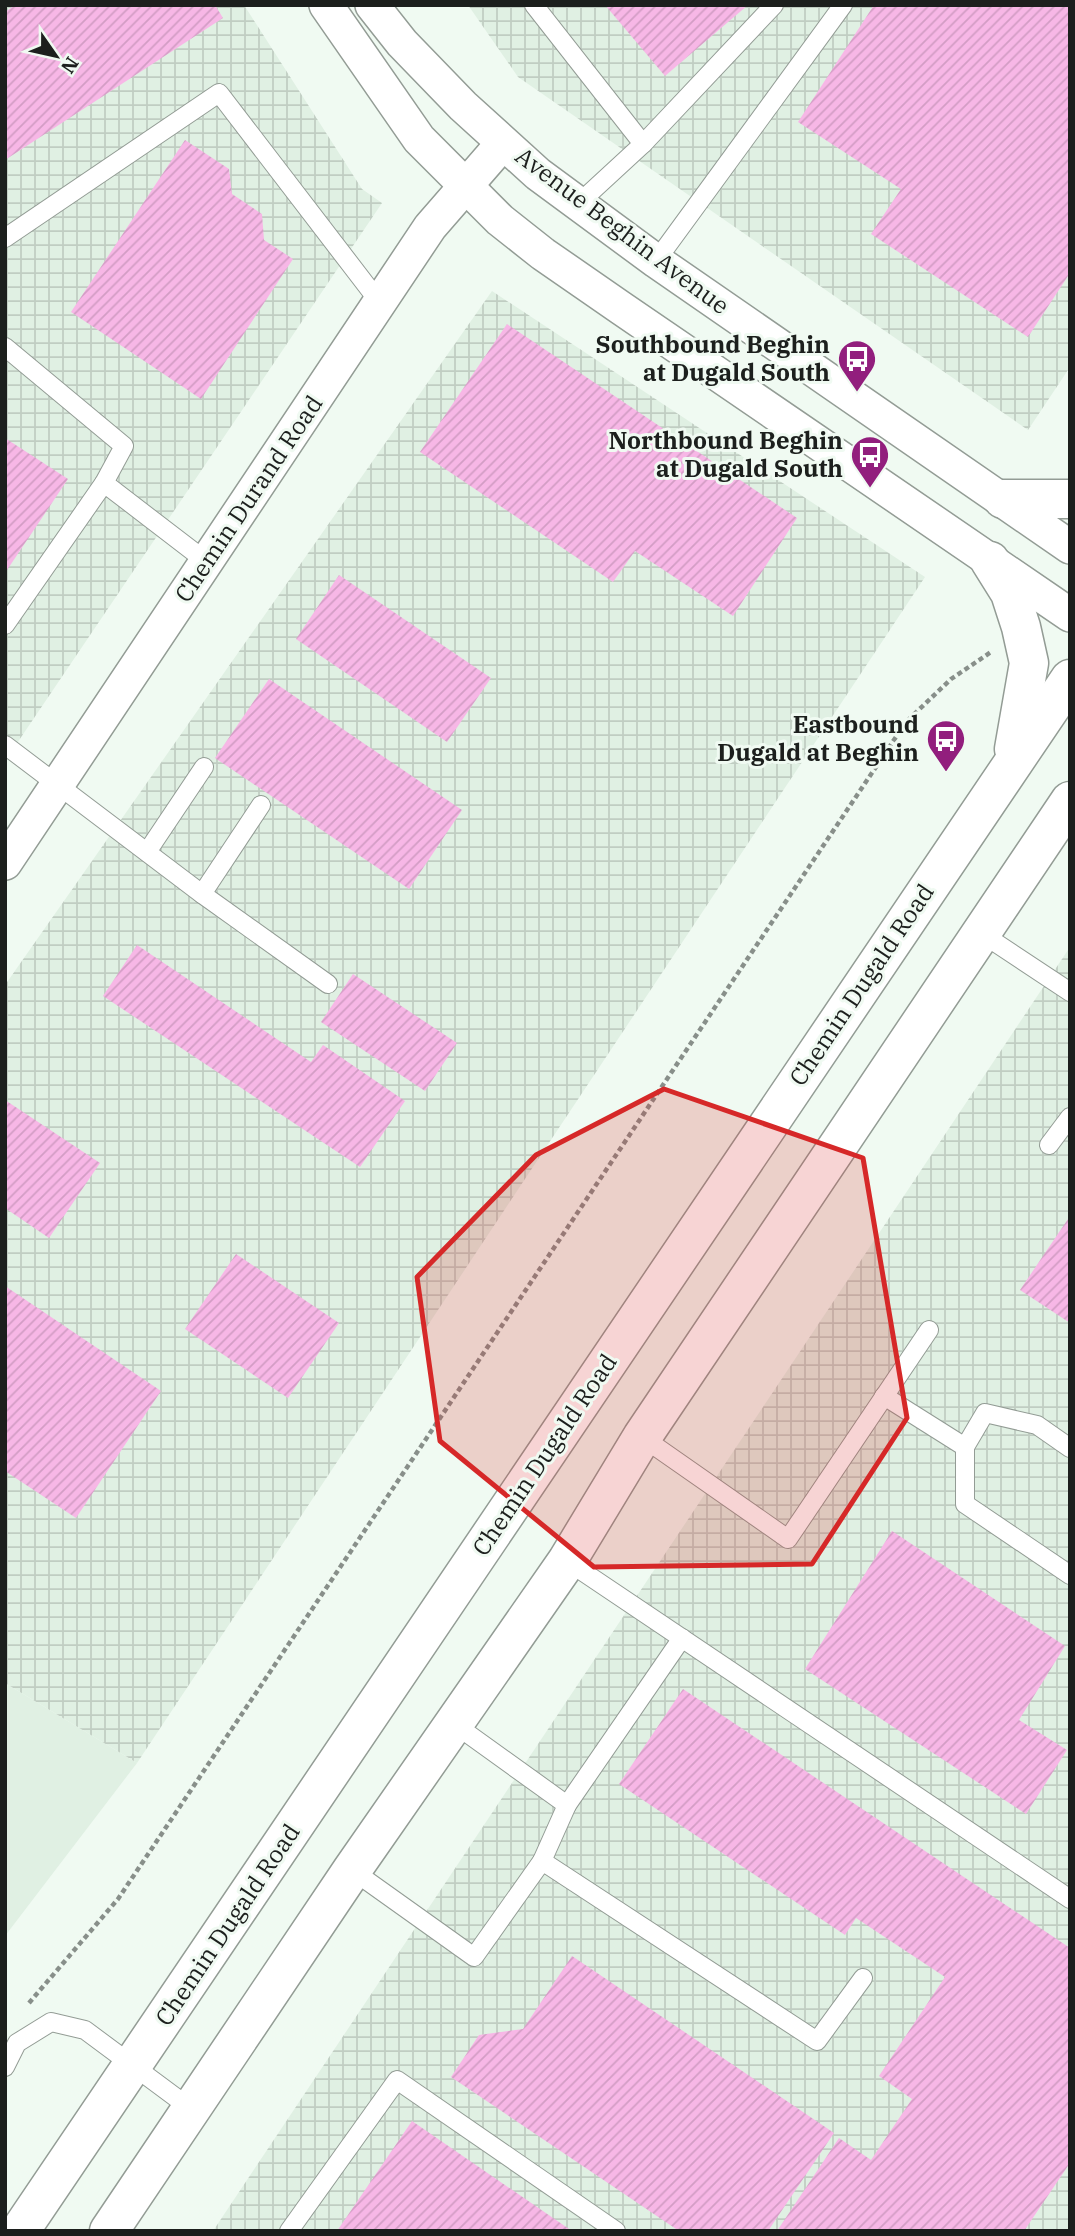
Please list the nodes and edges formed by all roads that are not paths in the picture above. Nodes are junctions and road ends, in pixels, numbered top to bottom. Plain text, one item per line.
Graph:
1 (326, 5) edge
2 (372, 5) edge
3 (534, 5) edge
4 (774, 5) edge
5 (843, 5) edge
6 (503, 143) junction
7 (643, 144) junction
8 (465, 186) junction
9 (579, 204) junction
10 (5, 238) edge
11 (656, 261) junction
12 (380, 303) junction
13 (5, 348) edge
14 (104, 483) junction
15 (1003, 499) junction
16 (1070, 499) edge
17 (1070, 547) edge
18 (990, 561) junction
19 (207, 562) junction
20 (1070, 614) edge
21 (5, 625) edge
22 (1070, 679) edge
23 (5, 745) edge
24 (1011, 764) junction
25 (204, 767) dead end
26 (57, 785) junction
27 (1070, 801) edge
28 (261, 805) dead end
29 (1058, 826) edge
30 (147, 852) junction
31 (5, 863) edge
32 (202, 894) junction
33 (981, 933) junction
34 (328, 984) dead end
35 (1070, 992) edge
36 (1070, 1117) edge
37 (1049, 1145) dead end
38 (929, 1330) dead end
39 (884, 1396) junction
40 (642, 1437) junction
41 (965, 1447) junction
42 (1070, 1448) edge
43 (567, 1561) junction
44 (1070, 1575) edge
45 (682, 1638) junction
46 (453, 1723) junction
47 (567, 1805) junction
48 (542, 1861) junction
49 (352, 1870) junction
50 (1070, 1899) edge
51 (863, 1978) dead end
52 (11, 2038) edge
53 (133, 2066) junction
54 (5, 2067) edge
55 (190, 2108) junction
56 (20, 2231) edge
57 (109, 2231) edge
58 (289, 2231) edge
59 (616, 2231) edge

1 - 8 street
2 - 6 street, Avenue Beghin Avenue
3 - 7 lane
4 - 7 lane
5 - 11 lane
6 - 8 street, Chemin Durand Road
6 - 9 street, Avenue Beghin Avenue
7 - 9 lane
8 - 12 street, Chemin Durand Road
8 - 18 street
9 - 11 street, Avenue Beghin Avenue
10 - 12 lane
11 - 15 street, Avenue Beghin Avenue
12 - 19 street, Chemin Durand Road
13 - 14 lane
14 - 19 lane
14 - 21 lane
15 - 16 main road
15 - 17 street, Avenue Beghin Avenue
18 - 20 street
18 - 24 main road
19 - 26 street, Chemin Durand Road
22 - 24 main road, Chemin Dugald Road
23 - 26 lane
24 - 53 main road, Chemin Dugald Road
25 - 30 lane
26 - 30 lane
26 - 31 street, Chemin Durand Road
27 - 29 main road
28 - 32 lane
29 - 33 main road
30 - 32 lane
32 - 34 lane
33 - 35 lane
33 - 40 main road
36 - 37 lane
38 - 39 lane
39 - 40 lane
39 - 41 lane
40 - 43 main road
41 - 42 lane
41 - 44 lane
43 - 45 lane
43 - 46 main road
45 - 47 lane
45 - 50 lane
46 - 47 lane
46 - 49 main road
47 - 48 lane
48 - 49 lane
48 - 51 lane
49 - 55 main road
52 - 53 lane
52 - 54 lane
53 - 55 lane
53 - 56 main road, Chemin Dugald Road
55 - 57 main road
58 - 59 lane

